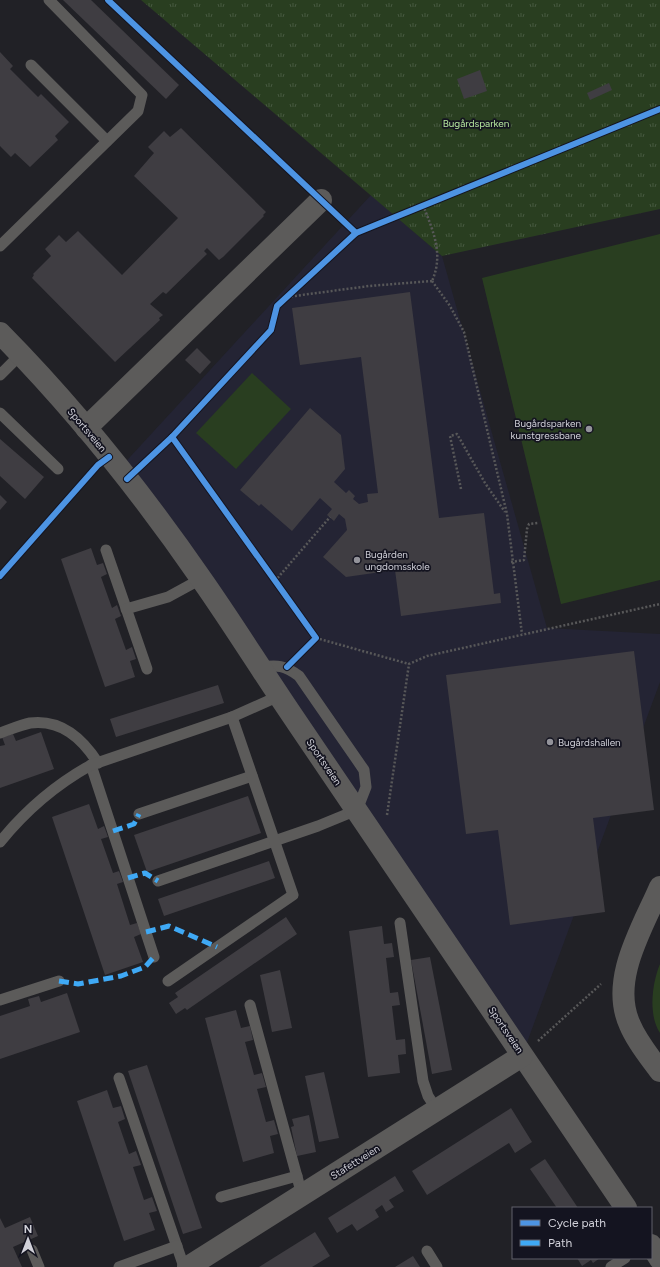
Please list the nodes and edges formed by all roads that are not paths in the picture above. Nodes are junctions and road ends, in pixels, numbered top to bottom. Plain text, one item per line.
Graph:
1 (49, 0) edge
2 (31, 65) dead end
3 (107, 141) junction
4 (321, 200) dead end
5 (0, 246) edge
6 (0, 333) edge
7 (21, 354) junction
8 (0, 375) edge
9 (0, 413) edge
10 (86, 428) junction
11 (58, 469) dead end
12 (106, 550) dead end
13 (201, 579) junction
14 (126, 609) junction
15 (260, 667) junction
16 (147, 669) dead end
17 (279, 696) junction
18 (232, 717) junction
19 (0, 733) edge
20 (95, 764) junction
21 (252, 776) junction
22 (356, 810) junction
23 (139, 814) dead end
24 (0, 842) edge
25 (274, 842) junction
26 (158, 881) dead end
27 (660, 887) edge
28 (400, 923) dead end
29 (154, 957) dead end
30 (59, 981) dead end
31 (168, 981) dead end
32 (0, 1000) edge
33 (250, 1005) dead end
34 (522, 1056) junction
35 (660, 1071) edge
36 (118, 1078) dead end
37 (437, 1110) junction
38 (300, 1185) junction
39 (221, 1197) dead end
40 (625, 1207) edge
41 (177, 1246) junction
42 (652, 1247) edge
43 (32, 1250) dead end
44 (427, 1251) dead end
45 (623, 1259) edge
46 (660, 1259) edge
47 (40, 1267) edge
48 (119, 1267) edge
49 (184, 1267) edge
50 (188, 1267) edge
51 (437, 1267) edge
52 (611, 1267) edge

1 - 3 lane
2 - 3 lane
3 - 5 lane
4 - 10 street
6 - 7 street, Sportsveien
7 - 8 lane
7 - 10 street, Sportsveien
9 - 11 lane
10 - 13 street, Sportsveien
12 - 14 lane
13 - 14 lane
13 - 15 street, Sportsveien
14 - 16 lane
15 - 17 street, Sportsveien
15 - 22 lane
17 - 18 lane
17 - 22 street, Sportsveien
18 - 20 lane
18 - 21 lane
19 - 20 lane
20 - 24 lane
20 - 29 lane
21 - 23 lane
21 - 25 lane
22 - 25 lane
22 - 34 street, Sportsveien
25 - 26 lane
25 - 31 lane
27 - 35 street
28 - 37 lane
30 - 32 lane
33 - 38 lane
34 - 37 street, Stafettveien
34 - 40 street, Sportsveien
36 - 41 lane
37 - 38 street, Stafettveien
38 - 39 lane
38 - 50 street, Stafettveien
41 - 48 lane
41 - 49 lane
42 - 46 street
43 - 47 lane
44 - 51 lane
45 - 52 lane

